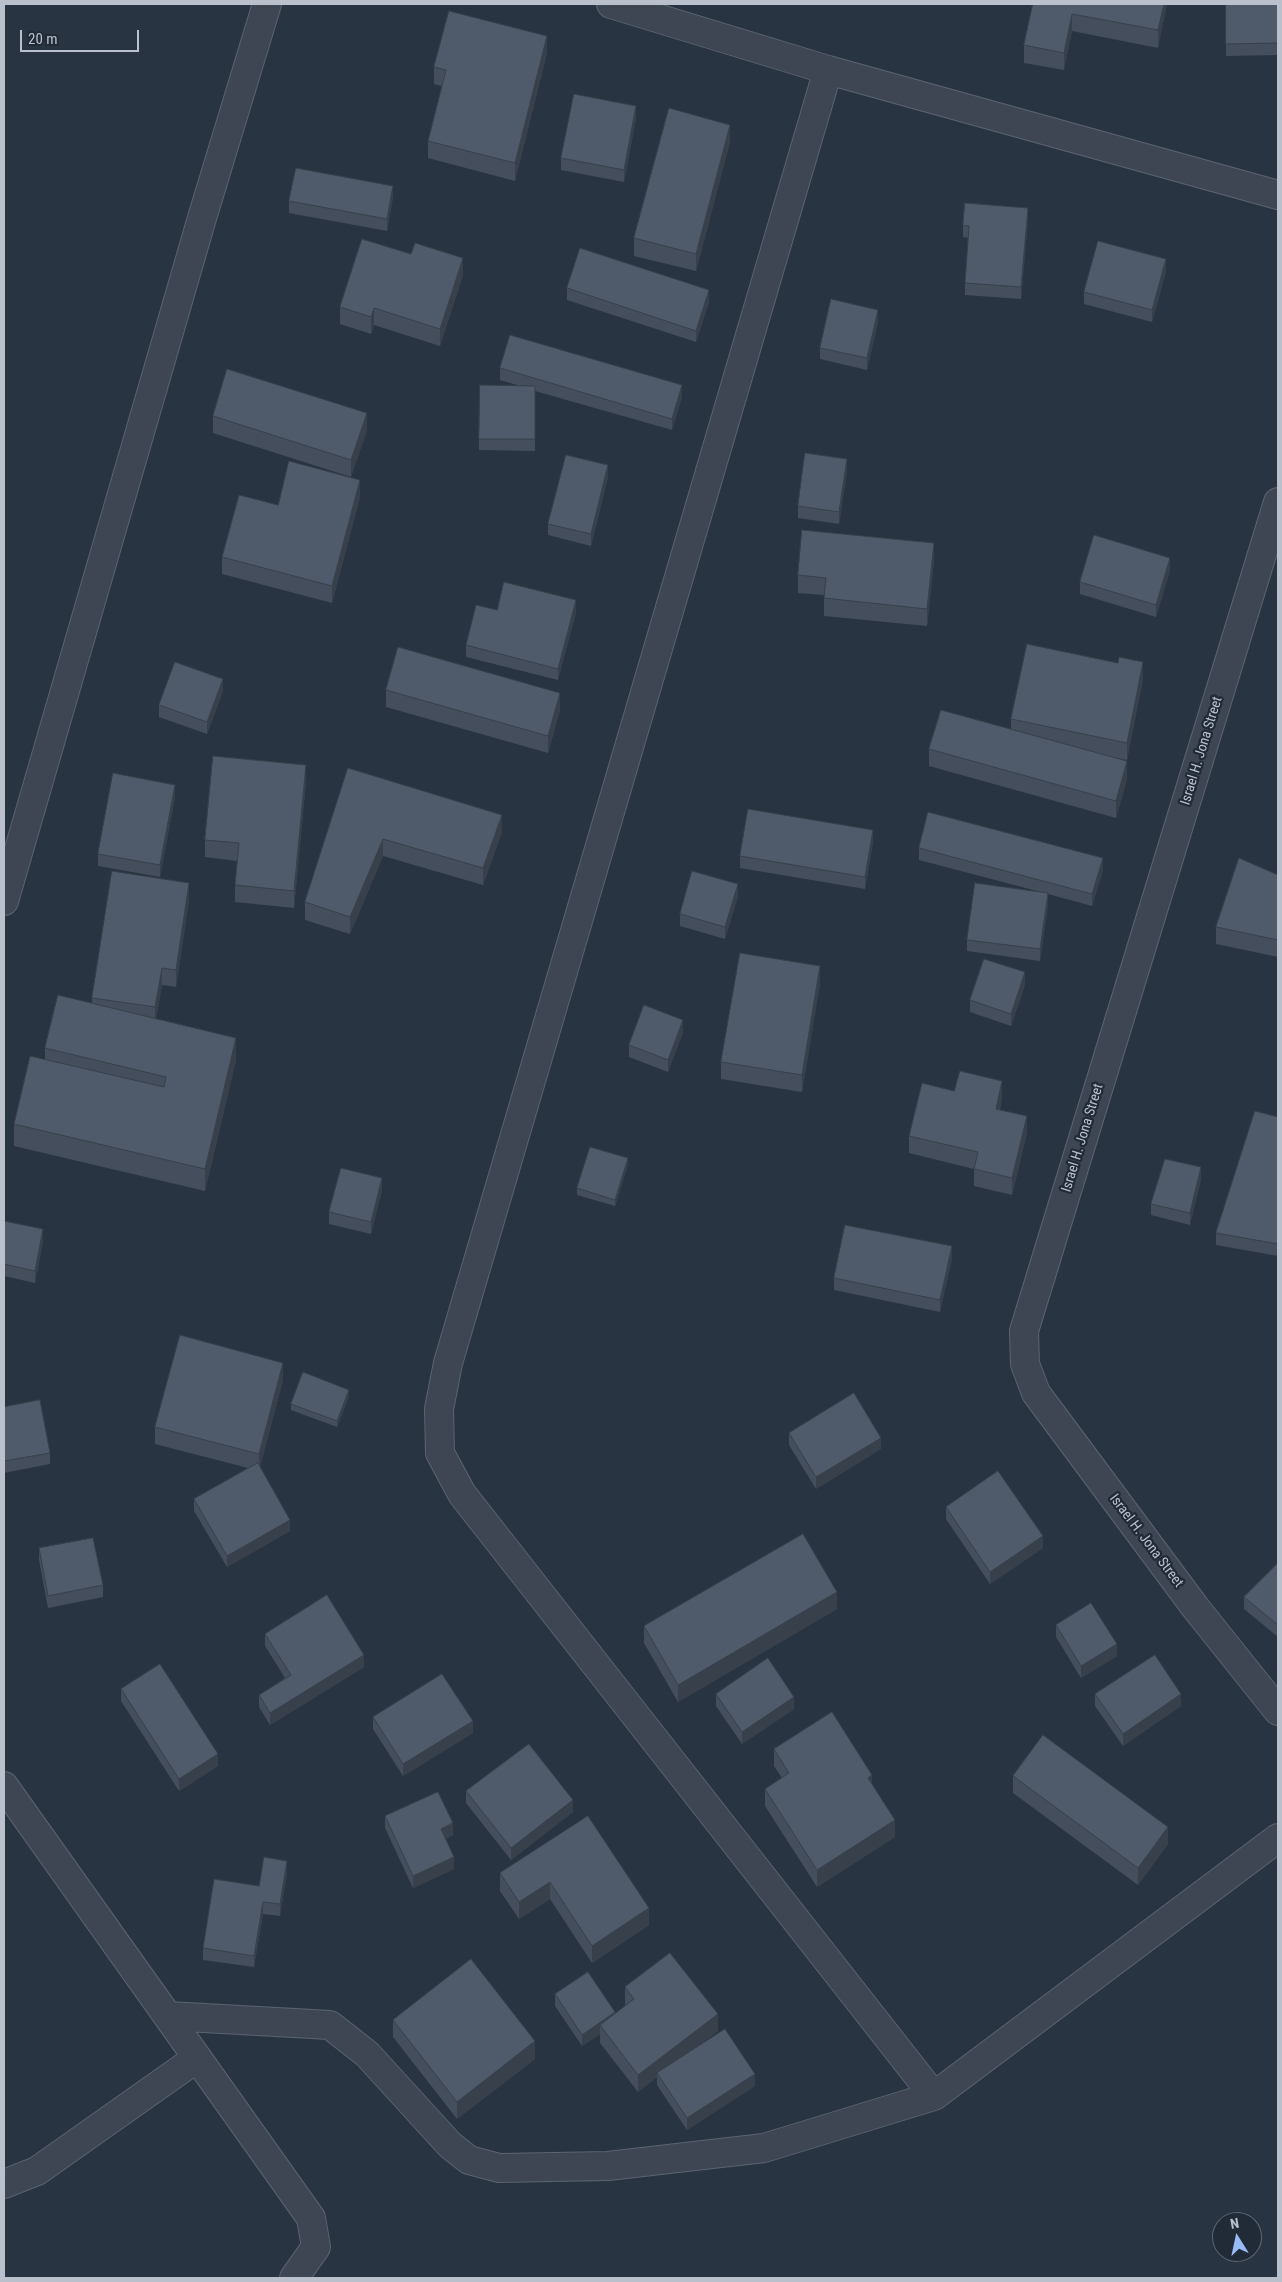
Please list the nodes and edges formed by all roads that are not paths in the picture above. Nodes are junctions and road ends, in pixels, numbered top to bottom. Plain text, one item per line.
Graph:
1 (266, 4) edge
2 (612, 4) edge
3 (828, 70) junction
4 (1278, 195) edge
5 (1278, 502) edge
6 (4, 901) edge
7 (1278, 1711) edge
8 (4, 1786) edge
9 (1278, 1838) edge
10 (168, 2016) junction
11 (198, 2058) junction
12 (934, 2096) junction
13 (4, 2184) edge
14 (294, 2278) edge

1 - 6 street
2 - 3 street
3 - 4 street
3 - 12 street
5 - 7 street, Israel H. Jona Street
8 - 10 street
9 - 12 street
10 - 11 street
10 - 12 street
11 - 13 street
11 - 14 street

